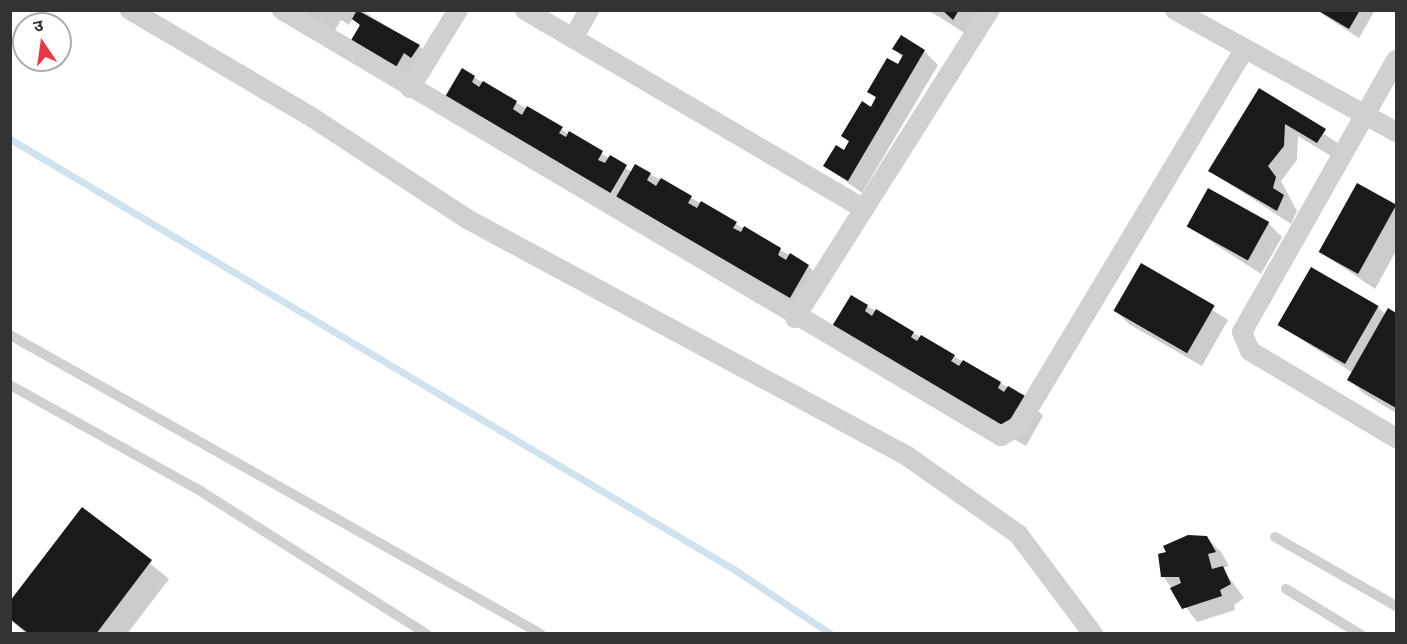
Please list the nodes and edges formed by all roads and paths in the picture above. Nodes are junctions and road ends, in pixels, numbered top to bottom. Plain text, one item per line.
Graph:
1 (130, 10) edge
2 (282, 10) edge
3 (458, 10) edge
4 (525, 10) edge
5 (589, 10) edge
6 (990, 10) edge
7 (1175, 10) edge
8 (573, 38) junction
9 (1244, 50) junction
10 (1396, 60) edge
11 (410, 88) junction
12 (1364, 113) junction
13 (1396, 132) edge
14 (864, 209) junction
15 (795, 318) junction
16 (10, 335) edge
17 (10, 385) edge
18 (1396, 438) edge
19 (1275, 537) dead end
20 (1286, 589) dead end
21 (1396, 606) edge
22 (427, 633) edge
23 (541, 633) edge
24 (1092, 633) edge
25 (1360, 633) edge

1 - 24 street
2 - 11 street
3 - 11 street
4 - 8 street
5 - 8 street
6 - 14 street
7 - 9 street
8 - 14 street
9 - 12 street
9 - 15 street
10 - 12 street
11 - 15 street
12 - 13 street
12 - 18 street
14 - 15 street
16 - 23 lane
17 - 22 lane
19 - 21 lane
20 - 25 lane

